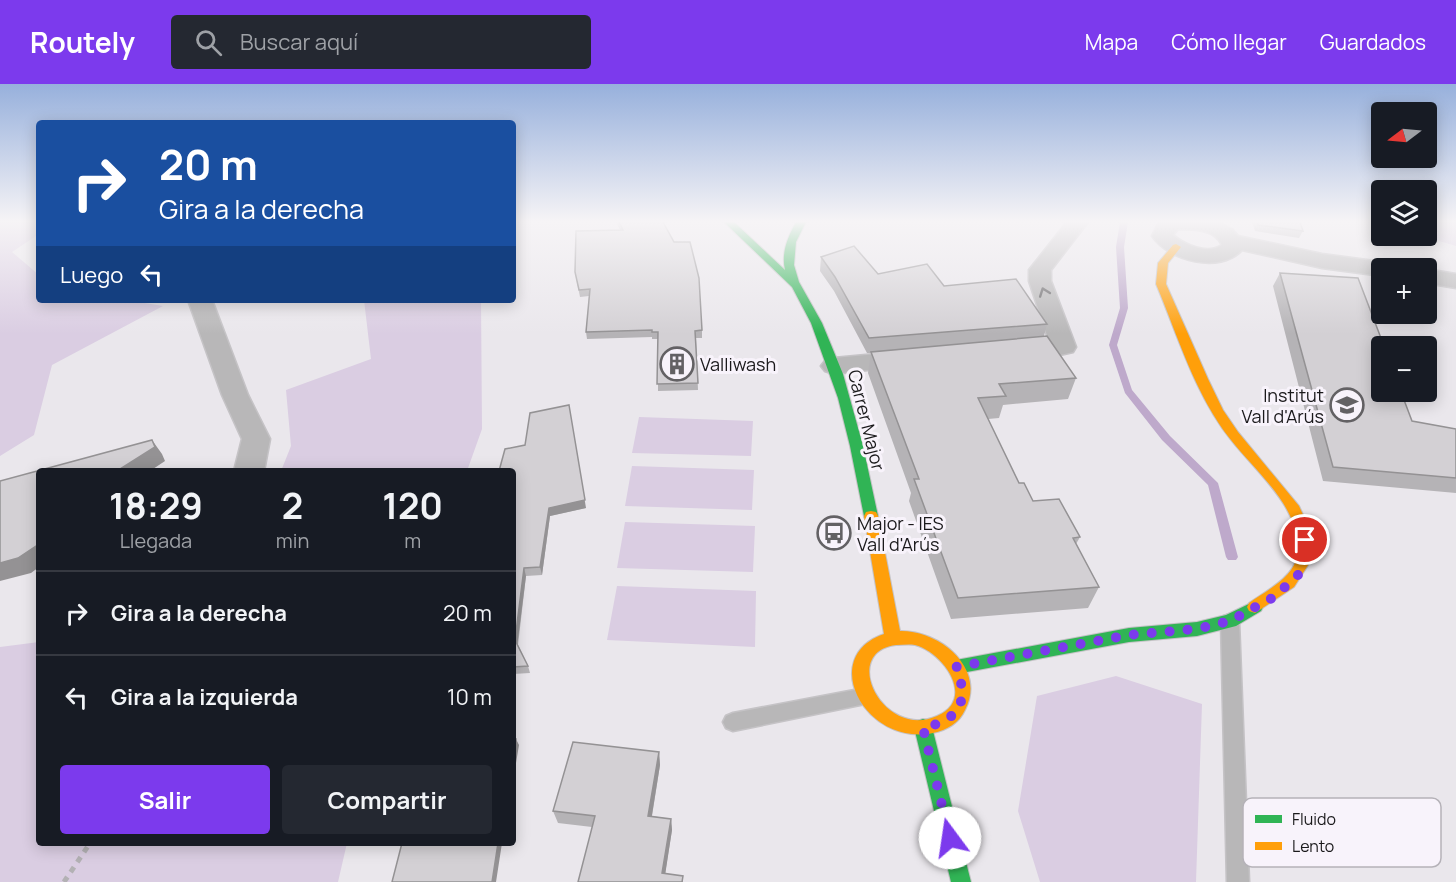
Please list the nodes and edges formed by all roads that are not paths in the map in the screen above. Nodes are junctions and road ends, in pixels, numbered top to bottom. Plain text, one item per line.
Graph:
1 (768, 259) edge
2 (789, 259) edge
3 (1049, 259) edge
4 (1164, 259) edge
5 (1315, 259) edge
6 (1371, 268) edge
7 (1437, 278) edge
8 (1456, 281) edge
9 (795, 285) junction
10 (201, 303) edge
11 (995, 352) edge
12 (938, 357) edge
13 (834, 366) junction
14 (250, 468) edge
15 (1230, 621) junction
16 (893, 639) junction
17 (956, 667) junction
18 (865, 696) junction
19 (733, 722) dead end
20 (923, 728) junction
21 (961, 882) edge
22 (1238, 882) edge

1 - 9 street
2 - 9 street, Carrer Major
11 -> 3 street
4 - 15 street
5 - 6 street
7 - 8 street
9 - 13 street, Carrer Major
10 - 14 street
12 - 13 street
13 - 16 street, Carrer Major
15 - 17 street
15 - 22 lane
16 - 17 street
16 - 18 street
17 - 20 street
18 - 19 lane
18 - 20 street
20 - 21 street

